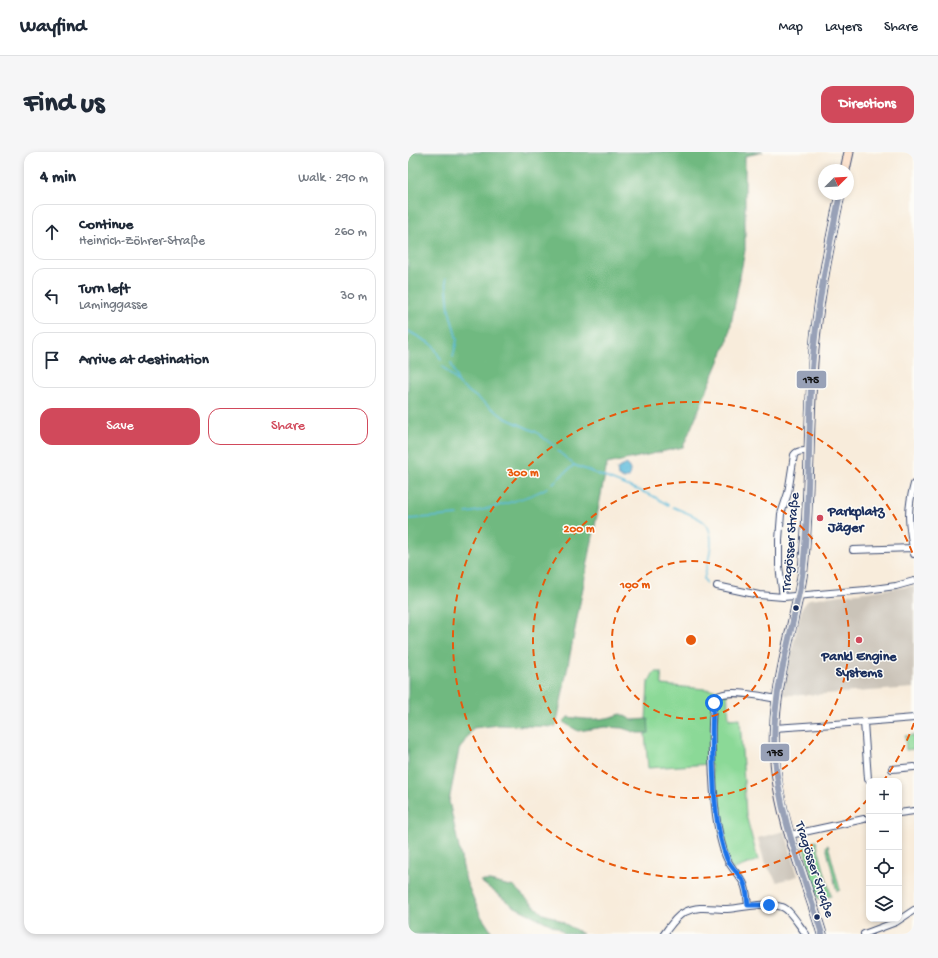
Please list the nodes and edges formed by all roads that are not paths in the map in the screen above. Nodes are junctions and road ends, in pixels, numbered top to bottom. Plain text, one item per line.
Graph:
1 (849, 152) edge
2 (846, 164) edge
3 (839, 200) edge
4 (808, 451) junction
5 (914, 484) edge
6 (853, 550) dead end
7 (913, 551) edge
8 (914, 581) edge
9 (717, 586) dead end
10 (798, 596) junction
11 (783, 597) junction
12 (777, 699) junction
13 (914, 718) edge
14 (864, 722) junction
15 (774, 728) junction
16 (914, 767) edge
17 (892, 769) dead end
18 (868, 778) dead end
19 (914, 811) edge
20 (902, 813) edge
21 (864, 819) dead end
22 (790, 835) junction
23 (748, 905) junction
24 (914, 910) edge
25 (664, 934) edge
26 (806, 934) edge
27 (822, 934) edge
28 (864, 934) edge

1 - 2 main road
3 - 4 main road, Tragösser Straße
4 - 10 main road, Tragösser Straße
4 - 11 street
5 - 7 street
6 - 7 street
8 - 10 street
9 - 11 street
10 - 11 street
10 - 12 main road, Tragösser Straße
12 - 15 main road, Tragösser Straße
12 - 23 street
13 - 14 street
14 - 15 street
14 - 18 street
15 - 22 main road, Tragösser Straße
16 - 17 street
19 - 20 street
21 - 22 street
22 - 27 main road, Tragösser Straße
23 - 25 street
23 - 26 street
24 - 28 street

